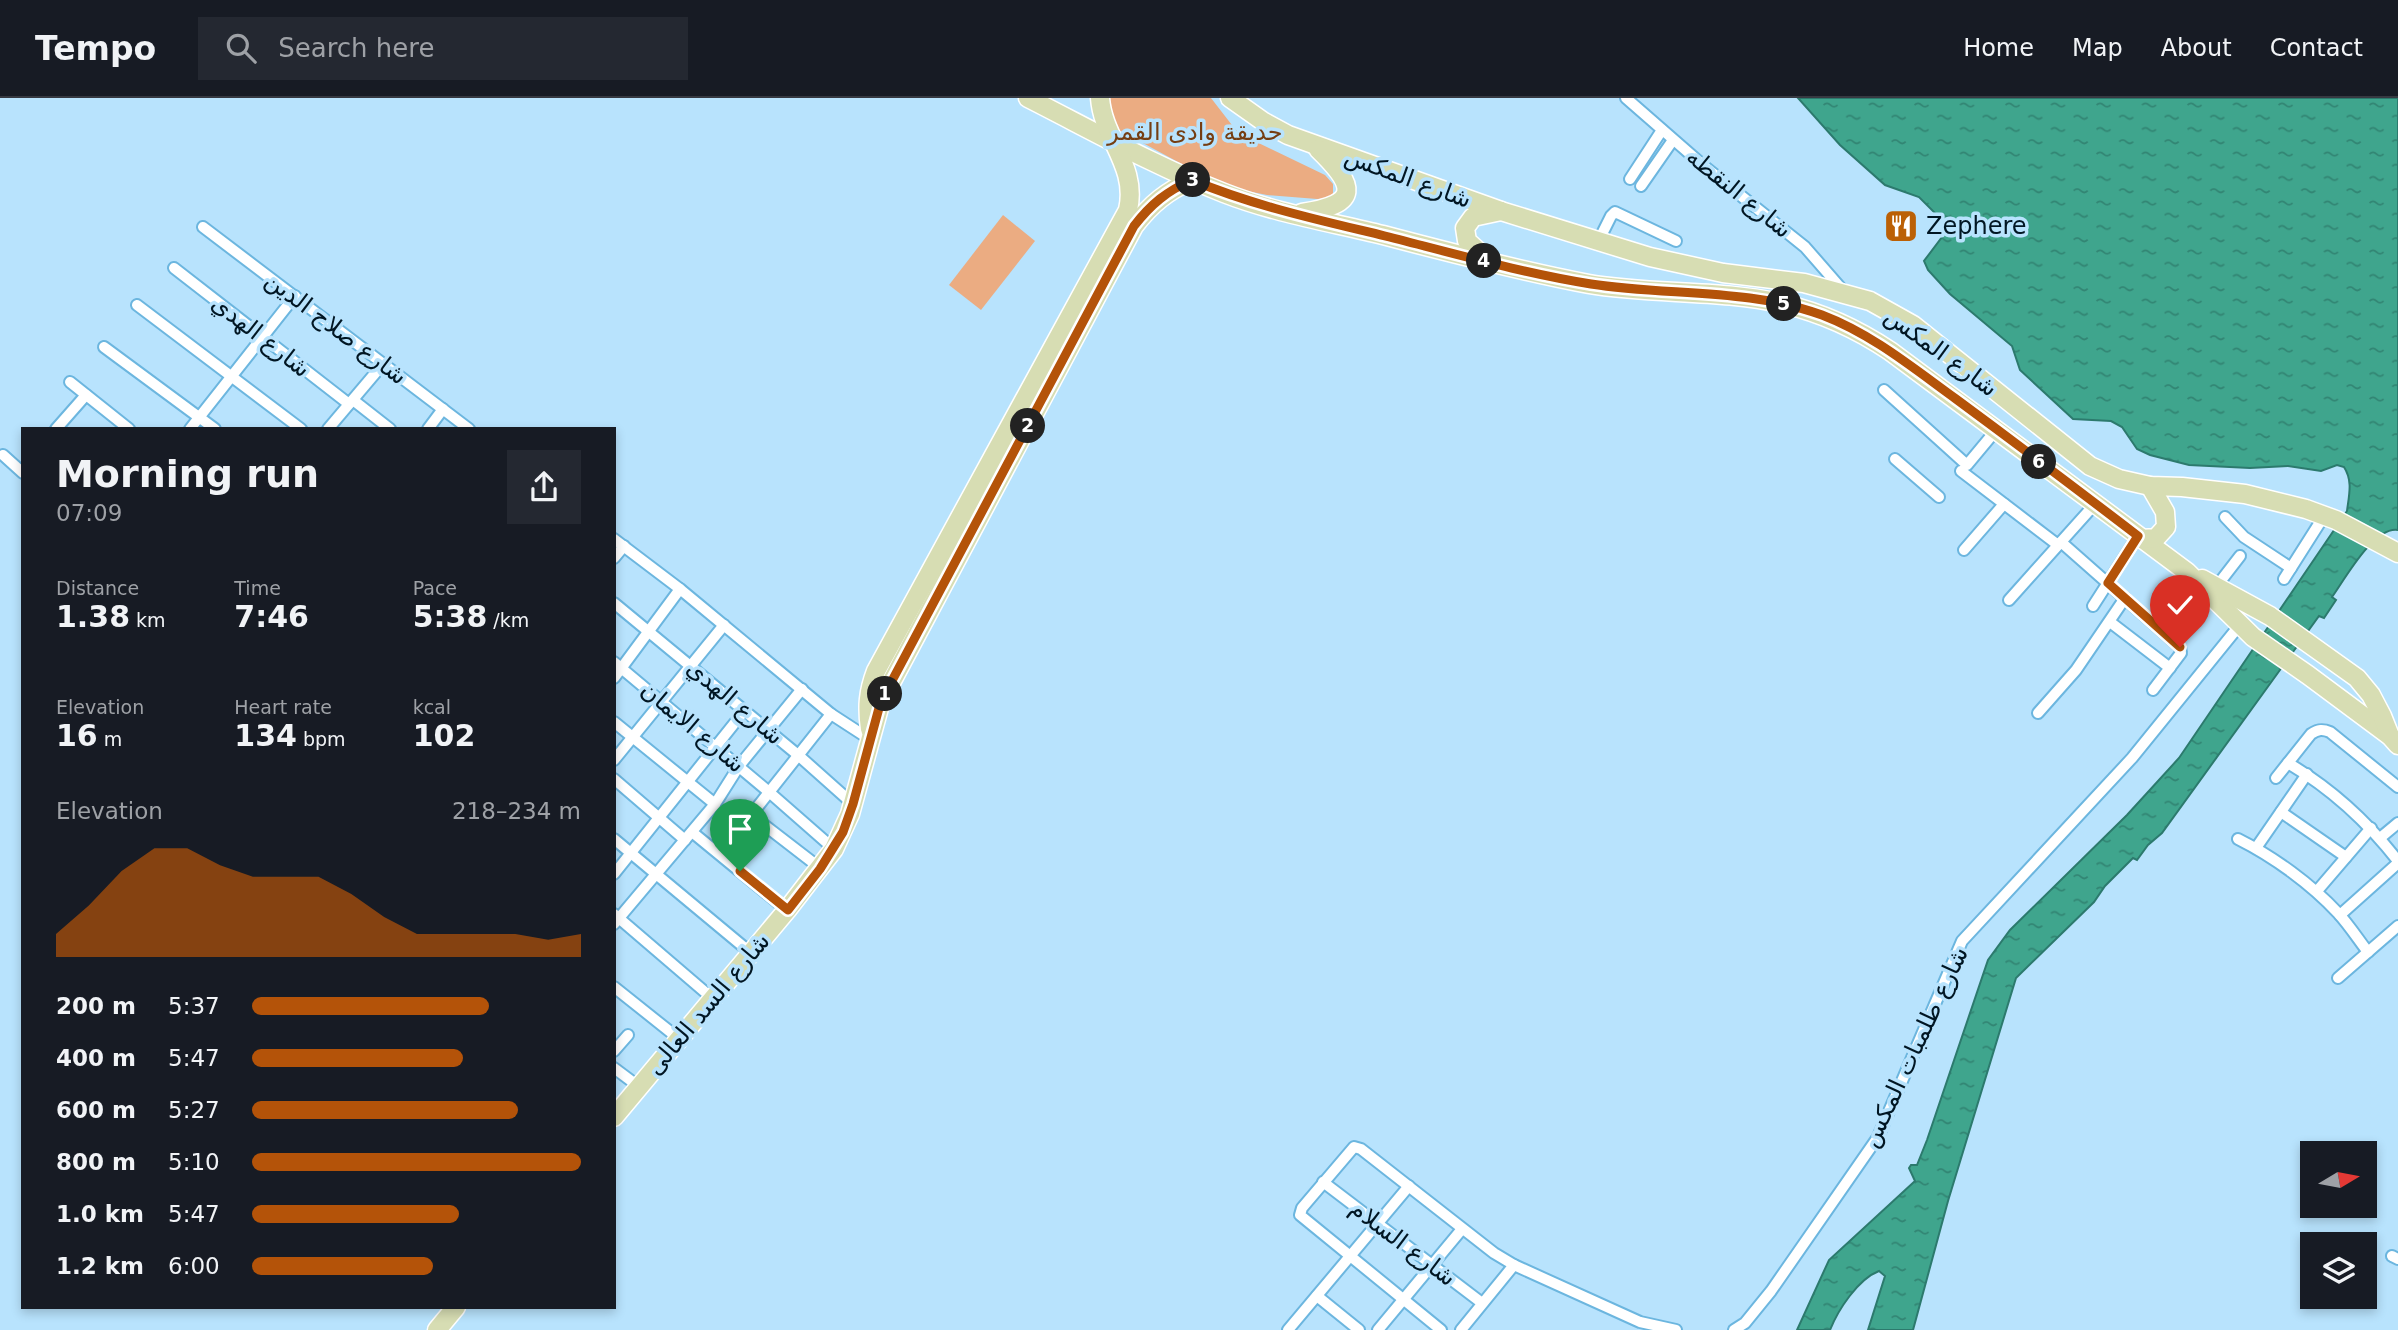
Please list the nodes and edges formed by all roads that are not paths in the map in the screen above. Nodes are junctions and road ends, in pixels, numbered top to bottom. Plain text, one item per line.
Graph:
1 (1028, 98) edge
2 (1100, 98) edge
3 (1230, 98) edge
4 (1626, 98) edge
5 (1662, 131) junction
6 (1673, 140) junction
7 (1115, 142) junction
8 (1313, 144) junction
9 (1630, 179) dead end
10 (1192, 180) junction
11 (1641, 186) dead end
12 (1501, 211) junction
13 (1295, 214) junction
14 (203, 227) dead end
15 (1676, 241) dead end
16 (1598, 242) junction
17 (1491, 263) junction
18 (174, 268) dead end
19 (1846, 293) junction
20 (295, 296) junction
21 (137, 305) dead end
22 (263, 337) junction
23 (104, 347) dead end
24 (383, 363) junction
25 (232, 377) junction
26 (70, 382) dead end
27 (1884, 390) dead end
28 (86, 395) junction
29 (351, 402) junction
30 (443, 409) junction
31 (200, 417) junction
32 (59, 427) edge
33 (127, 427) edge
34 (192, 427) edge
35 (212, 427) edge
36 (298, 427) edge
37 (330, 427) edge
38 (387, 427) edge
39 (430, 427) edge
40 (466, 427) edge
41 (1997, 429) junction
42 (3, 455) dead end
43 (1895, 459) dead end
44 (21, 468) edge
45 (1964, 468) junction
46 (2150, 486) junction
47 (1939, 497) dead end
48 (2004, 504) junction
49 (2095, 504) junction
50 (2225, 517) dead end
51 (2330, 518) junction
52 (2140, 537) junction
53 (619, 543) edge
54 (2059, 544) junction
55 (1964, 550) dead end
56 (2398, 553) edge
57 (2240, 556) dead end
58 (2291, 568) junction
59 (2187, 572) junction
60 (2284, 579) dead end
61 (2108, 583) junction
62 (2216, 587) junction
63 (680, 589) junction
64 (2124, 598) junction
65 (2009, 600) dead end
66 (616, 605) edge
67 (2093, 606) dead end
68 (2109, 622) junction
69 (724, 625) junction
70 (649, 631) junction
71 (2246, 631) junction
72 (618, 665) edge
73 (691, 665) junction
74 (2170, 668) junction
75 (802, 689) junction
76 (2153, 690) dead end
77 (663, 701) junction
78 (745, 710) junction
79 (831, 713) junction
80 (2038, 713) dead end
81 (616, 724) edge
82 (768, 730) junction
83 (634, 737) junction
84 (872, 740) junction
85 (2394, 741) edge
86 (715, 746) junction
87 (798, 755) junction
88 (616, 758) edge
89 (2288, 763) junction
90 (739, 766) junction
91 (2307, 774) junction
92 (2276, 778) dead end
93 (616, 781) edge
94 (687, 782) junction
95 (2398, 787) edge
96 (769, 792) junction
97 (715, 804) junction
98 (853, 804) junction
99 (733, 810) dead end
100 (2281, 813) junction
101 (751, 815) junction
102 (659, 818) junction
103 (2398, 823) edge
104 (2371, 828) junction
105 (689, 836) junction
106 (2380, 838) junction
107 (2238, 839) dead end
108 (616, 841) edge
109 (2256, 848) junction
110 (834, 849) junction
111 (632, 853) junction
112 (2346, 857) junction
113 (2398, 862) edge
114 (820, 869) junction
115 (616, 872) edge
116 (656, 874) junction
117 (2317, 891) junction
118 (788, 910) junction
119 (2340, 915) junction
120 (616, 919) edge
121 (2398, 926) edge
122 (2368, 952) junction
123 (751, 953) junction
124 (2338, 978) dead end
125 (616, 992) edge
126 (712, 998) junction
127 (628, 1035) dead end
128 (678, 1038) junction
129 (616, 1049) edge
130 (616, 1070) edge
131 (638, 1086) junction
132 (616, 1114) edge
133 (1323, 1182) junction
134 (1409, 1186) junction
135 (1378, 1223) junction
136 (1462, 1229) junction
137 (1350, 1256) junction
138 (1432, 1265) junction
139 (1514, 1265) junction
140 (1317, 1296) junction
141 (1403, 1299) junction
142 (1482, 1303) junction
143 (454, 1309) edge
144 (1638, 1326) edge
145 (437, 1330) edge
146 (1288, 1330) edge
147 (1359, 1330) edge
148 (1378, 1330) edge
149 (1441, 1330) edge
150 (1461, 1330) edge
151 (1676, 1330) edge
152 (1734, 1330) edge

1 - 7 main road, شارع المكس
2 - 7 main road
3 - 8 main road, شارع المكس
4 - 5 street, شارع النقطه
5 - 6 street, شارع النقطه
5 - 9 street
6 - 11 street
6 - 19 street, شارع النقطه
7 - 10 main road, شارع المكس
7 - 84 main road
8 - 12 main road, شارع المكس
8 - 13 main road
10 - 13 main road, شارع المكس
10 - 84 main road, شارع السد العالى
12 - 16 main road, شارع المكس
12 - 17 main road
13 - 17 main road, شارع المكس
14 - 20 street, شارع صلاح الدين
15 - 16 street
16 - 19 main road, شارع المكس
17 - 41 main road, شارع المكس
18 - 22 street, شارع الهدي
19 - 46 main road, شارع المكس
20 - 22 street
20 - 24 street, شارع صلاح الدين
21 - 25 street
22 - 25 street
22 - 29 street, شارع الهدي
23 - 31 street
24 - 29 street
24 - 30 street, شارع صلاح الدين
25 - 31 street
25 - 36 street
26 - 28 street
27 - 45 street
28 - 32 street
28 - 33 street
29 - 37 street
29 - 38 street, شارع الهدي
30 - 39 street
30 - 40 street, شارع صلاح الدين
31 - 34 street
31 - 35 street
41 - 45 street
41 - 49 main road, شارع المكس
42 - 44 street
43 - 47 street
45 - 48 street
46 - 51 main road, شارع المكس
46 - 52 main road
48 - 54 street
48 - 55 street
49 - 52 main road, شارع المكس
49 - 54 street
50 - 58 street
51 - 56 main road, شارع المكس
51 - 58 street
52 - 59 main road, شارع المكس
52 - 61 street
53 - 63 street
54 - 61 street
54 - 65 street
57 - 62 street
58 - 60 street
59 - 62 main road, شارع المكس
59 - 71 main road, شارع المكس
61 - 64 street
61 - 67 street
62 - 85 main road, شارع المكس
63 - 69 street
63 - 70 street
64 - 68 street
64 - 74 street
66 - 70 street, شارع الهدي
68 - 74 street
68 - 80 street
69 - 73 street
69 - 75 street
70 - 72 street
70 - 73 street, شارع الهدي
71 - 85 main road, شارع المكس
71 - 152 street, شارع طلمبات المكس
72 - 77 street, شارع الايمان
73 - 77 street
73 - 78 street, شارع الهدي
74 - 76 street
75 - 79 street
75 - 82 street
77 - 83 street
77 - 86 street, شارع الايمان
78 - 82 street, شارع الهدي
78 - 86 street
79 - 84 street
79 - 87 street
81 - 83 street
82 - 87 street, شارع الهدي
82 - 90 street
83 - 88 street
83 - 94 street
84 - 98 main road, شارع السد العالى
86 - 90 street, شارع الايمان
86 - 94 street
87 - 96 street
87 - 98 street, شارع الهدي
89 - 91 street
89 - 92 street
89 - 95 street
90 - 96 street, شارع الايمان
90 - 97 street
91 - 100 street
91 - 104 street
93 - 102 street
94 - 97 street
94 - 102 street
96 - 101 street
96 - 110 street, شارع الايمان
97 - 105 street
98 - 110 main road, شارع السد العالى
99 - 101 street
100 - 109 street
100 - 112 street
101 - 114 street
102 - 105 street
102 - 111 street
103 - 106 street
104 - 106 street
104 - 112 street
105 - 116 street
105 - 118 street
106 - 113 street
107 - 109 street
108 - 111 street
109 - 117 street
110 - 114 main road, شارع السد العالى
111 - 115 street
111 - 116 street
112 - 117 street
113 - 119 street
114 - 118 main road, شارع السد العالى
116 - 120 street
116 - 123 street
117 - 119 street
118 - 123 main road, شارع السد العالى
119 - 122 street
120 - 126 street
121 - 122 street
122 - 124 street
123 - 126 main road, شارع السد العالى
125 - 128 street
126 - 128 main road, شارع السد العالى
127 - 129 street
128 - 131 main road, شارع السد العالى
130 - 131 street
131 - 132 main road, شارع السد العالى
133 - 134 street
133 - 135 street, شارع السلام
133 - 137 street
134 - 135 street
134 - 136 street
135 - 137 street
135 - 138 street, شارع السلام
136 - 138 street
136 - 139 street
137 - 140 street
137 - 141 street
138 - 141 street
138 - 142 street, شارع السلام
139 - 142 street
139 - 144 street
140 - 146 street
140 - 147 street
141 - 148 street
141 - 149 street
142 - 150 street
143 - 145 main road
144 - 151 street

